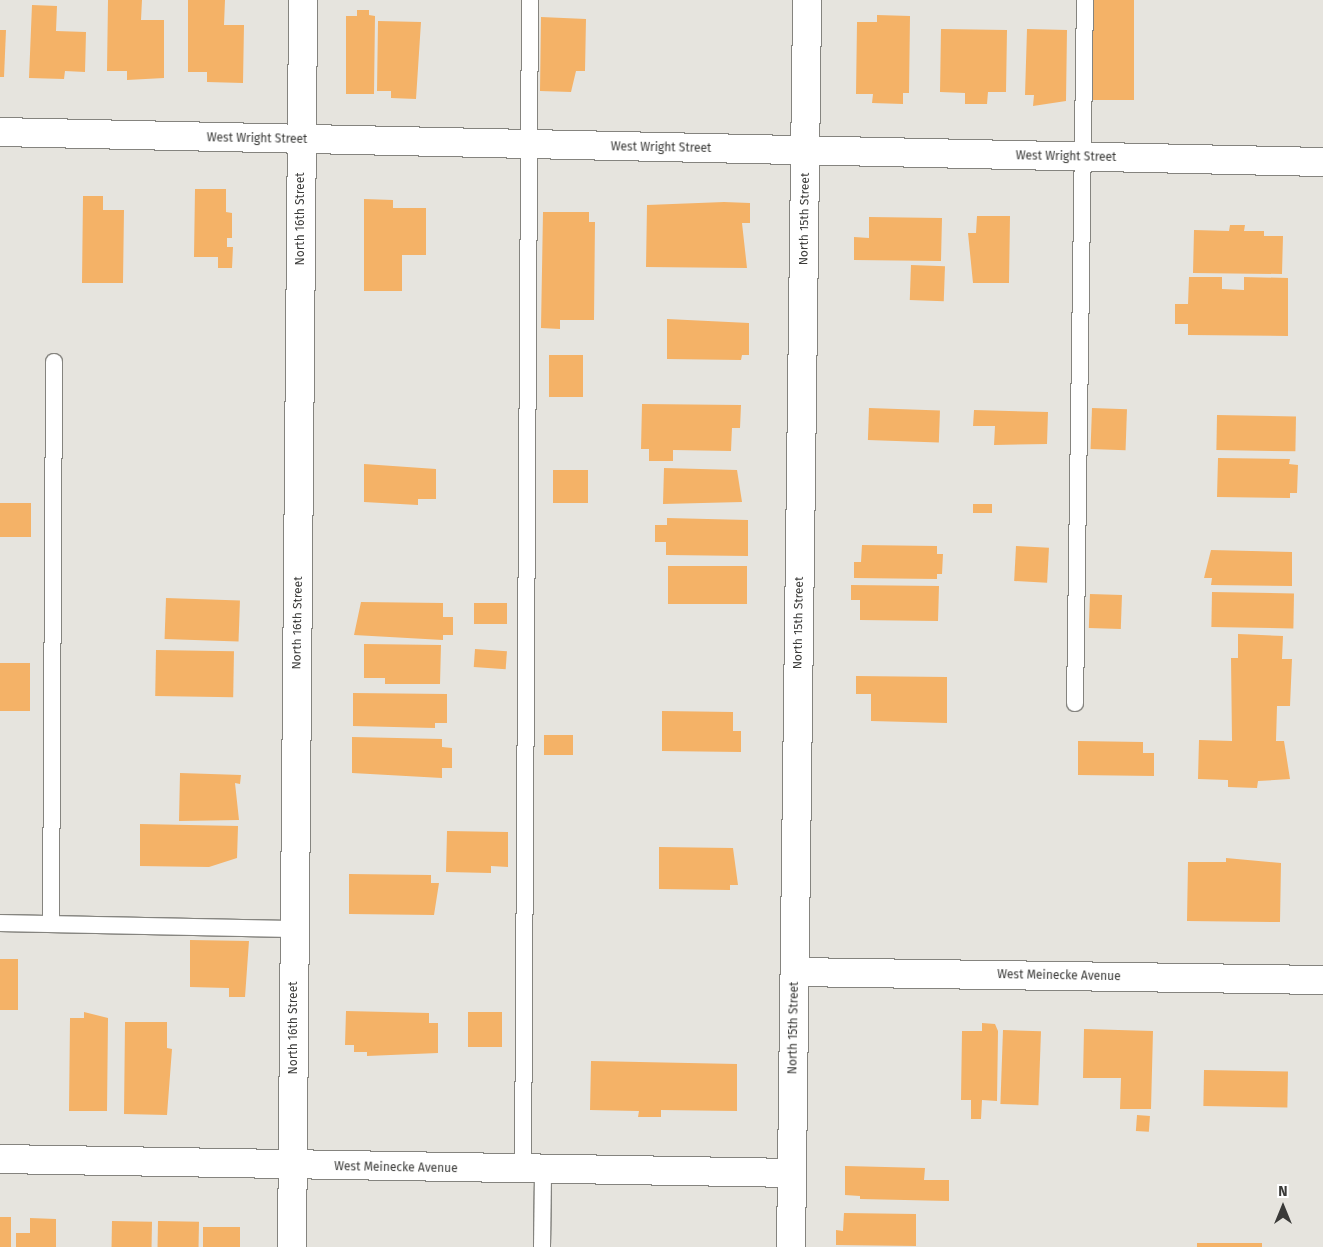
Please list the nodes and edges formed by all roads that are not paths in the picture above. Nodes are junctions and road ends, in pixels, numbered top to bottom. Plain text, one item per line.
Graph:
1 (303, 0) edge
2 (530, 0) edge
3 (808, 0) edge
4 (1085, 0) edge
5 (0, 132) edge
6 (302, 139) junction
7 (529, 146) junction
8 (806, 150) junction
9 (1083, 158) junction
10 (1323, 162) edge
11 (54, 362) dead end
12 (1075, 703) dead end
13 (0, 923) edge
14 (52, 923) junction
15 (295, 928) junction
16 (795, 972) junction
17 (1323, 980) edge
18 (0, 1160) edge
19 (293, 1166) junction
20 (533, 1170) junction
21 (791, 1173) junction
22 (292, 1247) edge
23 (542, 1247) edge
24 (791, 1247) edge

1 - 6 street, North 16th Street
2 - 7 lane
3 - 8 street, North 15th Street
4 - 9 lane
5 - 6 street, West Wright Street
6 - 7 street, West Wright Street
6 - 15 street, North 16th Street
7 - 8 street, West Wright Street
7 - 20 lane
8 - 9 street, West Wright Street
8 - 16 street, North 15th Street
9 - 10 street, West Wright Street
9 - 12 lane
11 - 14 lane
13 - 14 lane
14 - 15 lane
15 - 19 street, North 16th Street
16 - 17 street, West Meinecke Avenue
16 - 21 street, North 15th Street
18 - 19 street, West Meinecke Avenue
19 - 20 street, West Meinecke Avenue
19 - 22 street, North 16th Street
20 - 21 street, West Meinecke Avenue
20 - 23 lane
21 - 24 street, North 15th Street

